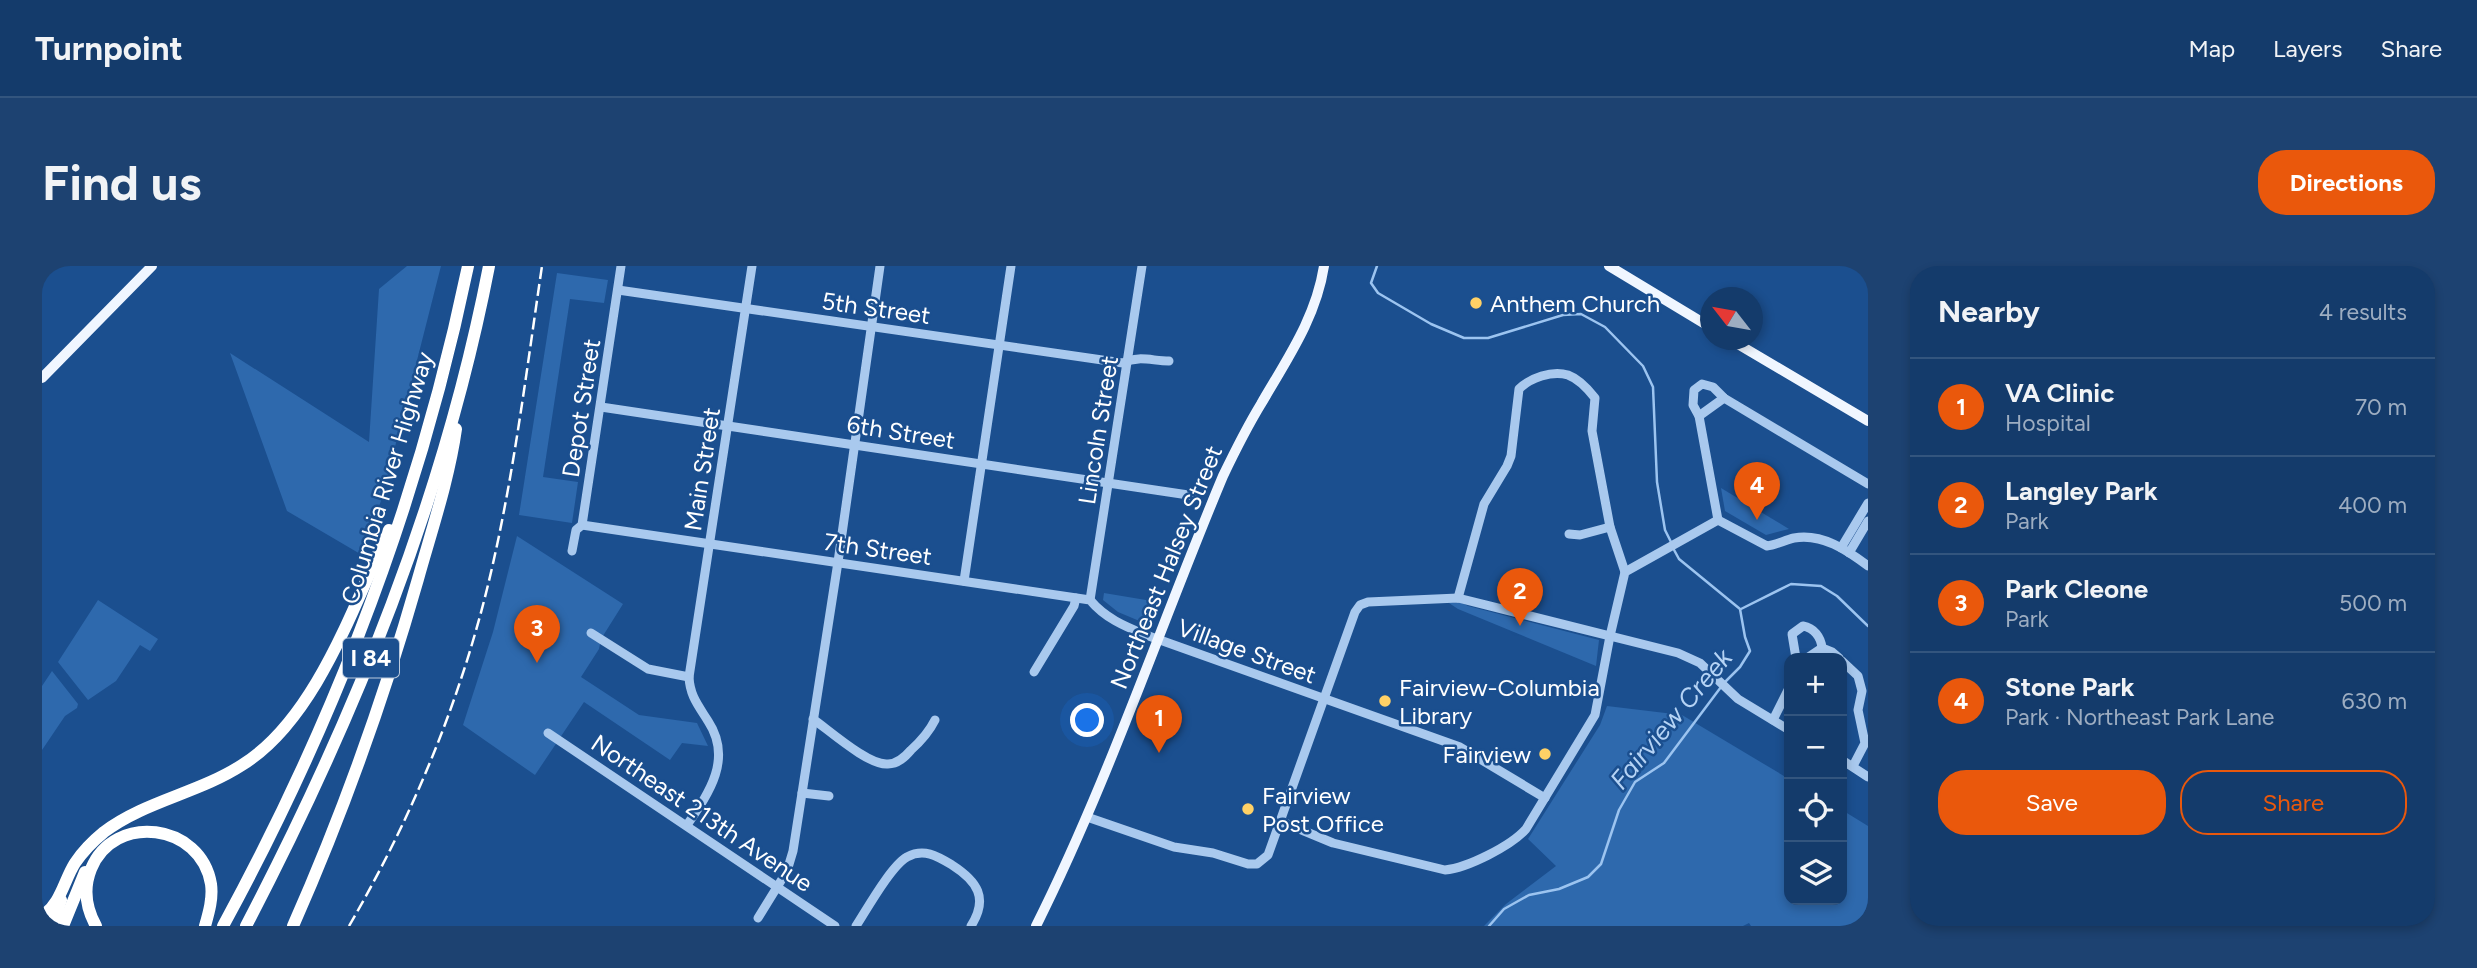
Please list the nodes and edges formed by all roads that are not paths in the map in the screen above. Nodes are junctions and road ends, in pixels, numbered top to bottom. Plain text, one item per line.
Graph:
1 (152, 266) edge
2 (468, 266) edge
3 (489, 266) edge
4 (621, 266) edge
5 (752, 266) edge
6 (880, 266) edge
7 (1011, 266) edge
8 (1142, 266) edge
9 (1324, 266) edge
10 (1609, 266) edge
11 (618, 290) junction
12 (745, 310) junction
13 (1700, 321) edge
14 (872, 327) junction
15 (999, 346) junction
16 (1748, 350) edge
17 (1129, 360) junction
18 (1169, 361) dead end
19 (42, 378) edge
20 (464, 378) junction
21 (1724, 398) junction
22 (601, 407) junction
23 (1699, 416) junction
24 (1868, 421) edge
25 (728, 425) junction
26 (854, 444) junction
27 (982, 463) junction
28 (414, 479) junction
29 (1109, 482) junction
30 (1868, 484) edge
31 (1195, 496) dead end
32 (1868, 503) edge
33 (1718, 520) junction
34 (1868, 521) edge
35 (582, 525) junction
36 (1610, 527) junction
37 (1569, 534) dead end
38 (710, 544) junction
39 (1845, 550) junction
40 (572, 551) dead end
41 (838, 562) junction
42 (1868, 566) edge
43 (1625, 572) junction
44 (964, 581) junction
45 (1076, 598) junction
46 (1458, 598) junction
47 (1090, 600) junction
48 (591, 633) dead end
49 (1610, 636) junction
50 (1158, 639) junction
51 (1822, 648) junction
52 (1795, 653) edge
53 (1814, 653) edge
54 (1833, 653) edge
55 (1847, 666) edge
56 (1034, 672) dead end
57 (689, 677) junction
58 (1323, 698) junction
59 (1784, 698) edge
60 (813, 719) junction
61 (934, 719) dead end
62 (1773, 720) junction
63 (1784, 727) edge
64 (548, 733) dead end
65 (1847, 763) edge
66 (1853, 766) junction
67 (1868, 777) edge
68 (802, 793) junction
69 (829, 796) dead end
70 (1545, 798) junction
71 (1087, 817) junction
72 (1280, 821) junction
73 (687, 825) junction
74 (95, 859) junction
75 (778, 887) junction
76 (62, 893) junction
77 (42, 916) edge
78 (758, 918) dead end
79 (52, 926) edge
80 (63, 926) edge
81 (96, 926) edge
82 (205, 926) edge
83 (223, 926) edge
84 (246, 926) edge
85 (293, 926) edge
86 (835, 926) edge
87 (856, 926) edge
88 (971, 926) edge
89 (1036, 926) edge

1 - 19 main road
2 - 28 highway, Columbia River Highway / I 84
3 - 20 highway, Columbia River Highway / I 84
4 - 11 street, Depot Street
5 - 12 street, Main Street
6 - 14 street
7 - 15 street
8 - 17 street, Lincoln Street
9 - 50 main road, Northeast Halsey Street
10 - 13 main road
11 - 12 street, 5th Street
11 - 22 street, Depot Street
12 - 14 street, 5th Street
12 - 25 street, Main Street
14 - 15 street, 5th Street
14 - 26 street
15 - 17 street, 5th Street
15 - 27 street
16 - 24 main road
17 - 18 street, 5th Street
17 - 29 street, Lincoln Street
20 - 84 highway, Columbia River Highway / I 84
20 - 85 highway
21 - 23 street
21 - 23 street
21 - 30 street
22 - 25 street, 6th Street
22 - 35 street, Depot Street
23 - 33 street
25 - 26 street, 6th Street
25 - 38 street, Main Street
26 - 27 street, 6th Street
26 - 41 street
27 - 29 street, 6th Street
27 - 44 street
28 - 76 highway
28 - 83 highway, Columbia River Highway / I 84
29 - 31 street, 6th Street
29 - 47 street, Lincoln Street
32 - 39 street
33 - 39 street
33 - 43 street
34 - 39 street
35 - 38 street, 7th Street
35 - 40 street, Depot Street
36 - 37 street
36 - 43 street
36 - 46 street
38 - 41 street, 7th Street
38 - 57 street, Main Street
39 - 42 street
41 - 44 street, 7th Street
41 - 60 street
43 - 49 street
44 - 45 street, 7th Street
45 - 47 street, 7th Street
45 - 56 street
46 - 49 street
46 - 58 street
47 - 50 street
48 - 57 street
49 - 62 street
49 - 70 street
50 - 58 street, Village Street
50 - 71 main road, Northeast Halsey Street
51 - 52 street
51 - 53 street
51 - 54 street
55 - 66 street
57 - 73 street
58 - 70 street, Village Street
58 - 72 street
59 - 62 street
60 - 61 street
60 - 68 street
62 - 63 street
64 - 73 street, Northeast 213th Avenue
65 - 66 street
66 - 67 street
68 - 69 street
68 - 75 street
70 - 72 street
71 - 72 street
71 - 89 main road, Northeast Halsey Street
73 - 75 street, Northeast 213th Avenue
74 - 80 highway
74 - 81 highway
74 - 82 highway
75 - 78 street
75 - 86 street, Northeast 213th Avenue
76 - 77 highway
76 - 79 highway
87 - 88 street

